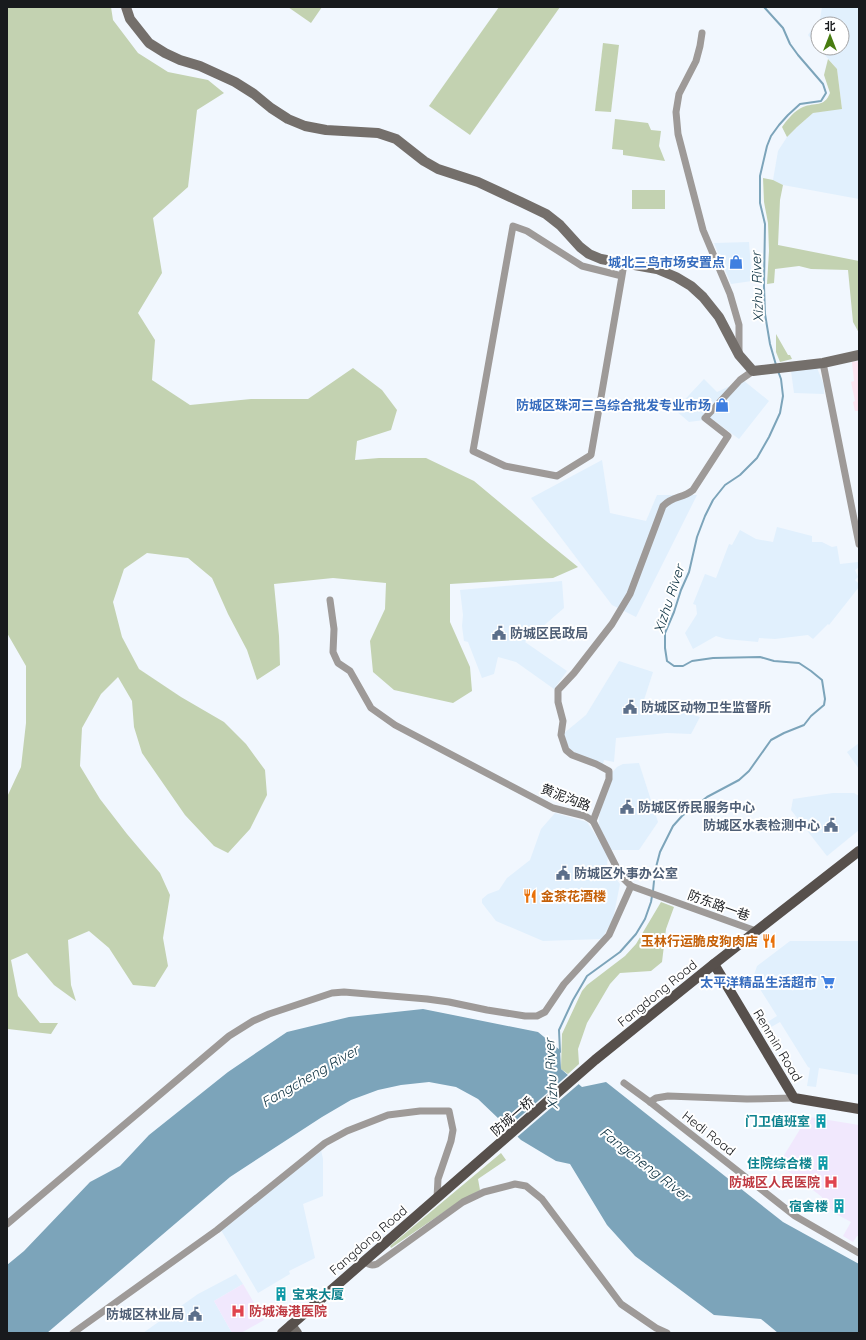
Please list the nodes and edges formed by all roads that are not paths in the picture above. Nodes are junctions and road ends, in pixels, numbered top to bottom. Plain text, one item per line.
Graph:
1 (126, 7) edge
2 (702, 33) dead end
3 (624, 264) junction
4 (622, 276) junction
5 (740, 354) junction
6 (859, 355) edge
7 (823, 363) junction
8 (758, 370) junction
9 (859, 544) edge
10 (330, 600) dead end
11 (593, 820) junction
12 (859, 851) edge
13 (631, 886) junction
14 (756, 931) junction
15 (714, 964) junction
16 (586, 1068) joint
17 (624, 1083) dead end
18 (794, 1098) junction
19 (650, 1102) junction
20 (859, 1109) edge
21 (472, 1168) joint
22 (437, 1198) junction
23 (7, 1224) edge
24 (859, 1253) edge
25 (365, 1261) junction
26 (294, 1329) edge
27 (73, 1333) edge
28 (282, 1333) edge
29 (667, 1333) edge

1 - 3 street
2 - 5 street
3 - 4 street
3 - 5 street
4 - 4 street
5 - 8 street
6 - 7 street
7 - 8 street
7 - 9 street
8 - 11 street
10 - 11 street, 黄泥沟路
11 - 13 street, 黄泥沟路
12 - 14 main road, Fangdong Road
13 - 14 street, 防东路一巷
13 - 23 street
14 - 15 main road, Fangdong Road
15 - 16 main road, Fangdong Road
15 - 18 main road, Renmin Road
16 - 21 main road, 防城一桥
17 - 19 street, Hedi Road
18 - 19 street, Renmin Road
18 - 20 main road, Renmin Road
19 - 24 street, Hedi Road
21 - 22 main road, Fangdong Road
22 - 25 main road, Fangdong Road
22 - 27 street
25 - 26 main road, Fangdong Road
25 - 29 street
26 - 28 main road, Fangdong Road

